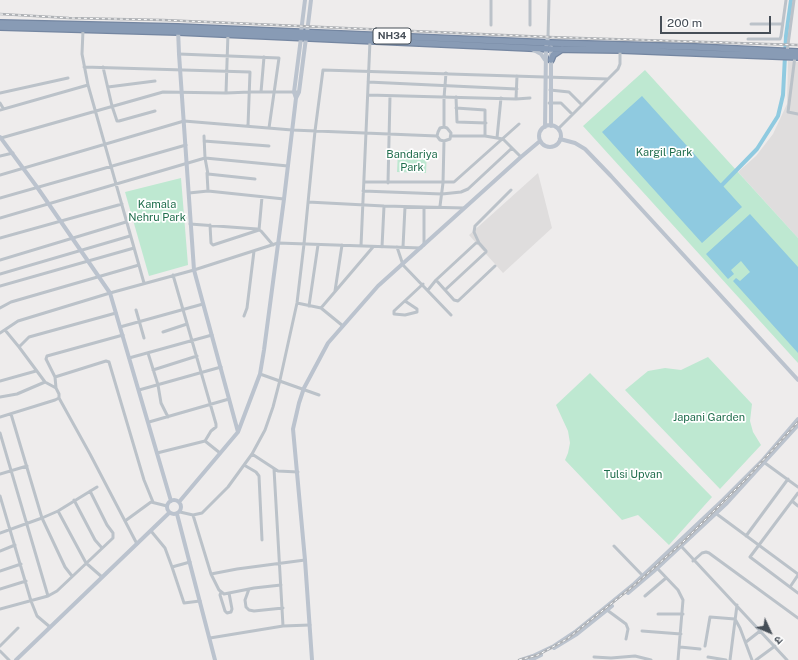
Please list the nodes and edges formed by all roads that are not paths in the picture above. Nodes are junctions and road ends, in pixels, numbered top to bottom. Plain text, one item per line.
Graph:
1 (305, 0) edge
2 (311, 0) edge
3 (491, 0) edge
4 (530, 0) edge
5 (549, 0) edge
6 (786, 0) edge
7 (796, 2) edge
8 (0, 23) edge
9 (751, 24) dead end
10 (782, 24) junction
11 (491, 25) dead end
12 (530, 25) dead end
13 (84, 26) junction
14 (0, 27) edge
15 (178, 29) junction
16 (229, 31) junction
17 (304, 35) junction
18 (748, 39) dead end
19 (423, 40) junction
20 (370, 41) junction
21 (548, 44) junction
22 (603, 47) junction
23 (529, 48) junction
24 (562, 48) junction
25 (620, 50) junction
26 (179, 54) junction
27 (785, 54) junction
28 (227, 55) junction
29 (797, 55) edge
30 (264, 57) junction
31 (548, 60) junction
32 (84, 67) junction
33 (103, 67) junction
34 (180, 69) junction
35 (226, 71) junction
36 (368, 71) junction
37 (446, 74) junction
38 (517, 76) junction
39 (545, 76) junction
40 (550, 76) junction
41 (68, 78) dead end
42 (608, 78) junction
43 (155, 81) dead end
44 (368, 82) junction
45 (88, 85) junction
46 (108, 86) junction
47 (445, 86) junction
48 (517, 89) junction
49 (550, 90) junction
50 (182, 91) junction
51 (250, 92) junction
52 (261, 92) junction
53 (275, 92) junction
54 (296, 92) junction
55 (0, 93) edge
56 (226, 93) junction
57 (368, 95) junction
58 (390, 96) junction
59 (444, 98) junction
60 (456, 98) junction
61 (501, 98) junction
62 (530, 98) dead end
63 (516, 99) junction
64 (0, 103) edge
65 (545, 103) junction
66 (550, 103) junction
67 (582, 105) junction
68 (112, 106) junction
69 (456, 108) junction
70 (2, 109) edge
71 (97, 111) junction
72 (155, 111) dead end
73 (572, 114) junction
74 (798, 114) edge
75 (184, 121) junction
76 (486, 123) junction
77 (519, 124) dead end
78 (248, 126) junction
79 (551, 126) junction
80 (444, 127) junction
81 (545, 127) junction
82 (269, 128) junction
83 (558, 129) junction
84 (292, 130) junction
85 (315, 132) junction
86 (365, 134) junction
87 (390, 134) junction
88 (204, 136) dead end
89 (437, 136) junction
90 (451, 136) junction
91 (485, 136) junction
92 (1, 137) edge
93 (497, 138) junction
94 (503, 139) junction
95 (560, 139) junction
96 (204, 141) junction
97 (444, 141) junction
98 (540, 141) junction
99 (106, 144) junction
100 (186, 145) junction
101 (268, 146) dead end
102 (512, 148) junction
103 (13, 152) junction
104 (0, 156) edge
105 (521, 157) junction
106 (205, 158) junction
107 (187, 163) junction
108 (111, 166) junction
109 (288, 166) junction
110 (23, 168) junction
111 (207, 173) junction
112 (0, 175) edge
113 (255, 179) dead end
114 (364, 182) junction
115 (388, 182) junction
116 (443, 183) junction
117 (116, 184) junction
118 (37, 187) junction
119 (511, 190) dead end
120 (208, 191) junction
121 (364, 191) junction
122 (189, 193) junction
123 (442, 194) junction
124 (262, 197) junction
125 (0, 198) edge
126 (284, 199) junction
127 (308, 202) junction
128 (48, 204) junction
129 (122, 204) junction
130 (362, 204) junction
131 (384, 206) junction
132 (440, 206) junction
133 (405, 207) junction
134 (424, 207) junction
135 (464, 208) junction
136 (0, 218) edge
137 (61, 222) junction
138 (126, 222) junction
139 (190, 224) junction
140 (210, 225) junction
141 (259, 230) junction
142 (130, 236) junction
143 (0, 238) edge
144 (72, 239) junction
145 (479, 243) junction
146 (275, 244) junction
147 (304, 244) junction
148 (318, 245) junction
149 (342, 245) junction
150 (361, 246) junction
151 (373, 247) junction
152 (382, 247) junction
153 (397, 247) junction
154 (403, 247) junction
155 (423, 247) junction
156 (134, 248) junction
157 (80, 250) junction
158 (254, 251) junction
159 (0, 260) edge
160 (88, 260) junction
161 (139, 265) junction
162 (403, 265) junction
163 (495, 266) dead end
164 (194, 270) junction
165 (0, 274) edge
166 (173, 275) junction
167 (99, 277) junction
168 (436, 280) junction
169 (144, 283) junction
170 (423, 284) junction
171 (0, 286) edge
172 (428, 290) junction
173 (445, 290) junction
174 (110, 293) junction
175 (335, 293) junction
176 (405, 301) junction
177 (296, 303) junction
178 (203, 304) junction
179 (309, 306) junction
180 (0, 308) edge
181 (321, 308) junction
182 (183, 309) junction
183 (136, 310) dead end
184 (116, 313) junction
185 (451, 315) dead end
186 (244, 316) dead end
187 (139, 321) junction
188 (187, 324) junction
189 (120, 326) junction
190 (343, 326) junction
191 (5, 330) junction
192 (163, 332) dead end
193 (0, 333) edge
194 (122, 335) junction
195 (212, 336) junction
196 (144, 338) dead end
197 (192, 341) junction
198 (19, 347) junction
199 (148, 353) junction
200 (197, 356) junction
201 (129, 358) junction
202 (221, 367) junction
203 (153, 370) junction
204 (36, 371) junction
205 (201, 373) junction
206 (260, 374) junction
207 (55, 377) junction
208 (280, 380) junction
209 (798, 380) edge
210 (0, 381) edge
211 (45, 382) junction
212 (158, 385) junction
213 (56, 388) junction
214 (304, 388) junction
215 (139, 390) junction
216 (319, 395) dead end
217 (0, 397) edge
218 (59, 398) junction
219 (229, 399) junction
220 (210, 404) junction
221 (11, 414) junction
222 (168, 416) junction
223 (0, 418) edge
224 (798, 420) edge
225 (148, 422) junction
226 (797, 428) edge
227 (238, 432) junction
228 (0, 433) edge
229 (205, 441) junction
230 (157, 453) junction
231 (220, 453) junction
232 (252, 454) junction
233 (765, 463) junction
234 (244, 465) junction
235 (27, 466) junction
236 (274, 469) junction
237 (11, 471) junction
238 (298, 472) junction
239 (0, 474) edge
240 (788, 479) junction
241 (97, 487) dead end
242 (798, 487) edge
243 (90, 491) junction
244 (798, 492) edge
245 (0, 496) edge
246 (74, 500) junction
247 (171, 501) junction
248 (792, 501) junction
249 (153, 502) junction
250 (179, 502) junction
251 (167, 506) junction
252 (798, 506) edge
253 (4, 511) junction
254 (58, 511) junction
255 (0, 512) edge
256 (714, 512) junction
257 (169, 513) junction
258 (178, 513) junction
259 (194, 515) junction
260 (42, 518) junction
261 (125, 521) junction
262 (28, 524) junction
263 (10, 530) junction
264 (150, 531) junction
265 (0, 533) edge
266 (746, 536) junction
267 (262, 540) dead end
268 (137, 544) junction
269 (759, 545) junction
270 (15, 546) junction
271 (614, 546) dead end
272 (681, 546) junction
273 (102, 548) junction
274 (0, 551) edge
275 (664, 559) junction
276 (305, 560) junction
277 (694, 561) junction
278 (190, 562) junction
279 (86, 563) junction
280 (21, 564) junction
281 (280, 564) junction
282 (172, 567) junction
283 (657, 568) junction
284 (0, 571) edge
285 (211, 574) junction
286 (798, 575) edge
287 (72, 576) junction
288 (102, 577) junction
289 (644, 577) junction
290 (666, 578) junction
291 (26, 581) junction
292 (281, 585) junction
293 (790, 587) junction
294 (0, 589) edge
295 (249, 589) junction
296 (221, 592) junction
297 (798, 593) edge
298 (229, 594) junction
299 (48, 596) junction
300 (645, 596) dead end
301 (32, 601) junction
302 (200, 601) junction
303 (737, 605) junction
304 (283, 608) junction
305 (0, 609) edge
306 (607, 610) junction
307 (658, 614) dead end
308 (683, 614) junction
309 (798, 618) edge
310 (735, 619) junction
311 (310, 625) junction
312 (283, 626) junction
313 (50, 627) junction
314 (18, 628) dead end
315 (760, 630) junction
316 (642, 631) dead end
317 (681, 634) junction
318 (210, 638) junction
319 (626, 639) dead end
320 (746, 642) junction
321 (0, 646) edge
322 (705, 646) dead end
323 (775, 646) junction
324 (680, 647) junction
325 (700, 649) dead end
326 (0, 651) edge
327 (594, 657) dead end
328 (708, 657) dead end
329 (9, 660) edge
330 (16, 660) edge
331 (215, 660) edge
332 (312, 660) edge
333 (521, 660) edge
334 (531, 660) edge
335 (651, 660) edge
336 (678, 660) edge
337 (726, 660) edge
338 (730, 660) edge
339 (752, 660) edge
340 (756, 660) edge
341 (787, 660) edge

1 - 17 street
2 - 17 street
3 - 11 street
4 - 12 street
5 - 21 street
6 - 10 street
7 - 27 street
8 - 13 highway, NH34
9 - 10 street
10 - 18 street
13 - 14 highway, NH34
13 - 15 highway, NH34
13 - 32 street
15 - 16 highway, NH34
15 - 26 street
16 - 17 highway, NH34
16 - 28 street
17 - 19 highway, NH34
17 - 20 highway, NH34
17 - 54 street
19 - 20 highway, NH34
19 - 21 highway, NH34
19 - 23 highway, NH34
20 - 36 street
21 - 22 highway, NH34
21 - 23 highway, NH34
21 - 24 highway, NH34
21 - 31 street
22 - 24 highway, NH34
22 - 25 highway, NH34
22 - 27 highway, NH34
23 - 31 street
24 - 31 highway
25 - 27 highway, NH34
25 - 42 street
26 - 28 street
26 - 34 street
27 - 29 highway, NH34
28 - 30 street
28 - 35 street
29 - 74 street
30 - 52 street
30 - 53 street
31 - 39 street
31 - 40 street
32 - 33 street
32 - 45 street
33 - 34 street
33 - 46 street
34 - 35 street
34 - 50 street
35 - 51 street
35 - 56 street
36 - 37 street
36 - 44 street
36 - 85 street
37 - 38 street
37 - 47 street
38 - 39 street
38 - 48 street
39 - 40 street
39 - 65 street
40 - 42 street
40 - 49 street
41 - 55 street
42 - 67 street
43 - 46 street
44 - 47 street
44 - 57 street
45 - 70 street
45 - 71 street
46 - 68 street
47 - 48 street
47 - 59 street
48 - 63 street
49 - 66 street
49 - 67 street
50 - 56 street
50 - 68 street
50 - 75 street
51 - 52 street
51 - 56 street
51 - 78 street
52 - 53 street
53 - 54 street
53 - 82 street
54 - 84 street
57 - 58 street
57 - 86 street
58 - 59 street
58 - 87 street
59 - 60 street
59 - 80 street
60 - 61 street
60 - 69 street
61 - 63 street
61 - 93 street
62 - 63 street
64 - 70 street
65 - 66 street
65 - 81 street
66 - 73 street
66 - 79 street
67 - 73 street
68 - 71 street
68 - 72 street
69 - 76 street
69 - 76 street
71 - 92 street
71 - 99 street
73 - 83 street
75 - 78 street
75 - 99 street
75 - 100 street
76 - 91 street
77 - 94 street
78 - 82 street
79 - 81 street
79 - 83 street
80 - 89 street
80 - 90 street
81 - 98 street
82 - 84 street
83 - 95 street
84 - 85 street
84 - 109 street
85 - 86 street
85 - 127 street
86 - 87 street
86 - 114 street
87 - 89 street
87 - 115 street
88 - 96 street
89 - 97 street
90 - 91 street
90 - 97 street
91 - 93 street
92 - 103 street
93 - 94 street
94 - 102 street
94 - 116 street
95 - 98 street
95 - 209 street
96 - 101 street
96 - 106 street
97 - 116 street
98 - 105 street
99 - 108 street
99 - 110 street
100 - 107 street
100 - 108 street
102 - 105 street
102 - 123 street
103 - 104 street
103 - 110 street
105 - 135 street
106 - 107 street
106 - 109 street
106 - 111 street
107 - 117 street
107 - 122 street
108 - 117 street
108 - 118 street
109 - 126 street
110 - 112 street
110 - 118 street
111 - 113 street
111 - 120 street
114 - 115 street
114 - 121 street
115 - 116 street
116 - 123 street
117 - 128 street
117 - 129 street
118 - 125 street
118 - 128 street
119 - 145 street
120 - 122 street
120 - 124 street
121 - 123 street
121 - 130 street
122 - 139 street
123 - 132 street
124 - 126 street
124 - 141 street
126 - 146 street
127 - 130 street
127 - 147 street
128 - 136 street
128 - 137 street
129 - 137 street
129 - 138 street
130 - 131 street
130 - 150 street
131 - 133 street
131 - 152 street
132 - 134 street
132 - 135 street
133 - 134 street
133 - 154 street
134 - 155 street
135 - 155 street
137 - 143 street
137 - 144 street
138 - 142 street
138 - 144 street
139 - 140 street
139 - 164 street
140 - 141 street
140 - 141 street
141 - 146 street
142 - 156 street
142 - 157 street
144 - 157 street
144 - 159 street
145 - 168 street
145 - 173 street
146 - 147 street
146 - 158 street
146 - 206 street
147 - 148 street
147 - 177 street
148 - 149 street
148 - 179 street
149 - 150 street
149 - 175 street
150 - 151 street
151 - 152 street
151 - 175 street
152 - 153 street
153 - 154 street
153 - 162 street
154 - 155 street
155 - 162 street
156 - 160 street
156 - 161 street
157 - 160 street
157 - 165 street
158 - 164 street
158 - 186 street
160 - 167 street
160 - 171 street
161 - 167 street
161 - 169 street
162 - 170 street
162 - 190 street
163 - 173 street
164 - 166 street
164 - 178 street
166 - 169 street
166 - 182 street
167 - 174 street
167 - 180 street
168 - 172 street
168 - 173 street
169 - 174 street
170 - 172 street
170 - 176 street
172 - 185 street
174 - 184 street
174 - 191 street
175 - 181 street
176 - 176 street
177 - 179 street
177 - 208 street
178 - 182 street
178 - 195 street
179 - 181 street
181 - 190 street
182 - 187 street
182 - 188 street
183 - 187 street
184 - 189 street
184 - 198 street
187 - 189 street
187 - 196 street
188 - 192 street
188 - 197 street
189 - 194 street
190 - 214 street
191 - 193 street
191 - 198 street
194 - 201 street
194 - 207 street
195 - 197 street
195 - 202 street
197 - 199 street
197 - 200 street
198 - 204 street
199 - 201 street
199 - 203 street
200 - 203 street
200 - 205 street
201 - 215 street
202 - 205 street
202 - 219 street
203 - 212 street
204 - 210 street
204 - 211 street
205 - 212 street
205 - 220 street
206 - 208 street
206 - 227 street
207 - 213 street
207 - 249 street
208 - 214 street
208 - 232 street
211 - 213 street
211 - 217 street
212 - 215 street
212 - 222 street
213 - 218 street
214 - 216 street
214 - 238 street
215 - 225 street
218 - 221 street
218 - 261 street
219 - 220 street
219 - 227 street
220 - 222 street
220 - 229 street
221 - 223 street
221 - 235 street
222 - 225 street
224 - 256 street
225 - 230 street
226 - 233 street
227 - 231 street
228 - 237 street
229 - 230 street
229 - 231 street
230 - 247 street
231 - 250 street
232 - 234 street
232 - 236 street
233 - 240 street
233 - 256 street
234 - 259 street
234 - 267 street
235 - 237 street
235 - 260 street
236 - 238 street
236 - 281 street
237 - 239 street
237 - 262 street
238 - 276 street
240 - 242 street
240 - 266 street
241 - 243 street
243 - 246 street
243 - 273 street
244 - 248 street
245 - 253 street
246 - 254 street
246 - 273 street
247 - 250 street
247 - 251 street
248 - 252 street
248 - 269 street
249 - 251 street
249 - 261 street
250 - 258 street
251 - 257 street
253 - 255 street
253 - 263 street
254 - 260 street
254 - 279 street
256 - 266 street
256 - 272 street
256 - 275 street
257 - 258 street
257 - 264 street
258 - 259 street
258 - 278 street
259 - 285 street
260 - 262 street
260 - 287 street
261 - 268 street
262 - 263 street
262 - 299 street
263 - 265 street
263 - 270 street
264 - 268 street
264 - 282 street
266 - 269 street
268 - 288 street
269 - 286 street
269 - 293 street
270 - 274 street
270 - 280 street
271 - 289 street
272 - 275 street
272 - 277 street
273 - 279 street
275 - 283 street
275 - 289 street
276 - 281 street
276 - 311 street
277 - 303 street
277 - 309 street
278 - 282 street
278 - 302 street
279 - 287 street
279 - 288 street
280 - 284 street
280 - 291 street
281 - 285 street
281 - 292 street
282 - 302 street
283 - 289 street
283 - 290 street
285 - 296 street
286 - 293 street
287 - 299 street
288 - 313 street
289 - 306 street
289 - 333 street
290 - 300 street
290 - 308 street
291 - 294 street
291 - 301 street
292 - 295 street
292 - 304 street
293 - 297 street
295 - 298 street
295 - 304 street
296 - 298 street
296 - 298 street
299 - 301 street
301 - 305 street
301 - 313 street
302 - 318 street
303 - 310 street
303 - 315 street
304 - 312 street
306 - 319 street
306 - 334 street
307 - 308 street
308 - 317 street
310 - 320 street
310 - 322 street
310 - 338 street
311 - 312 street
311 - 332 street
312 - 318 street
313 - 330 street
314 - 321 street
315 - 320 street
315 - 323 street
316 - 317 street
317 - 324 street
318 - 331 street
320 - 339 street
323 - 340 street
323 - 341 street
324 - 325 street
324 - 336 street
326 - 329 street
327 - 335 street
328 - 337 street

